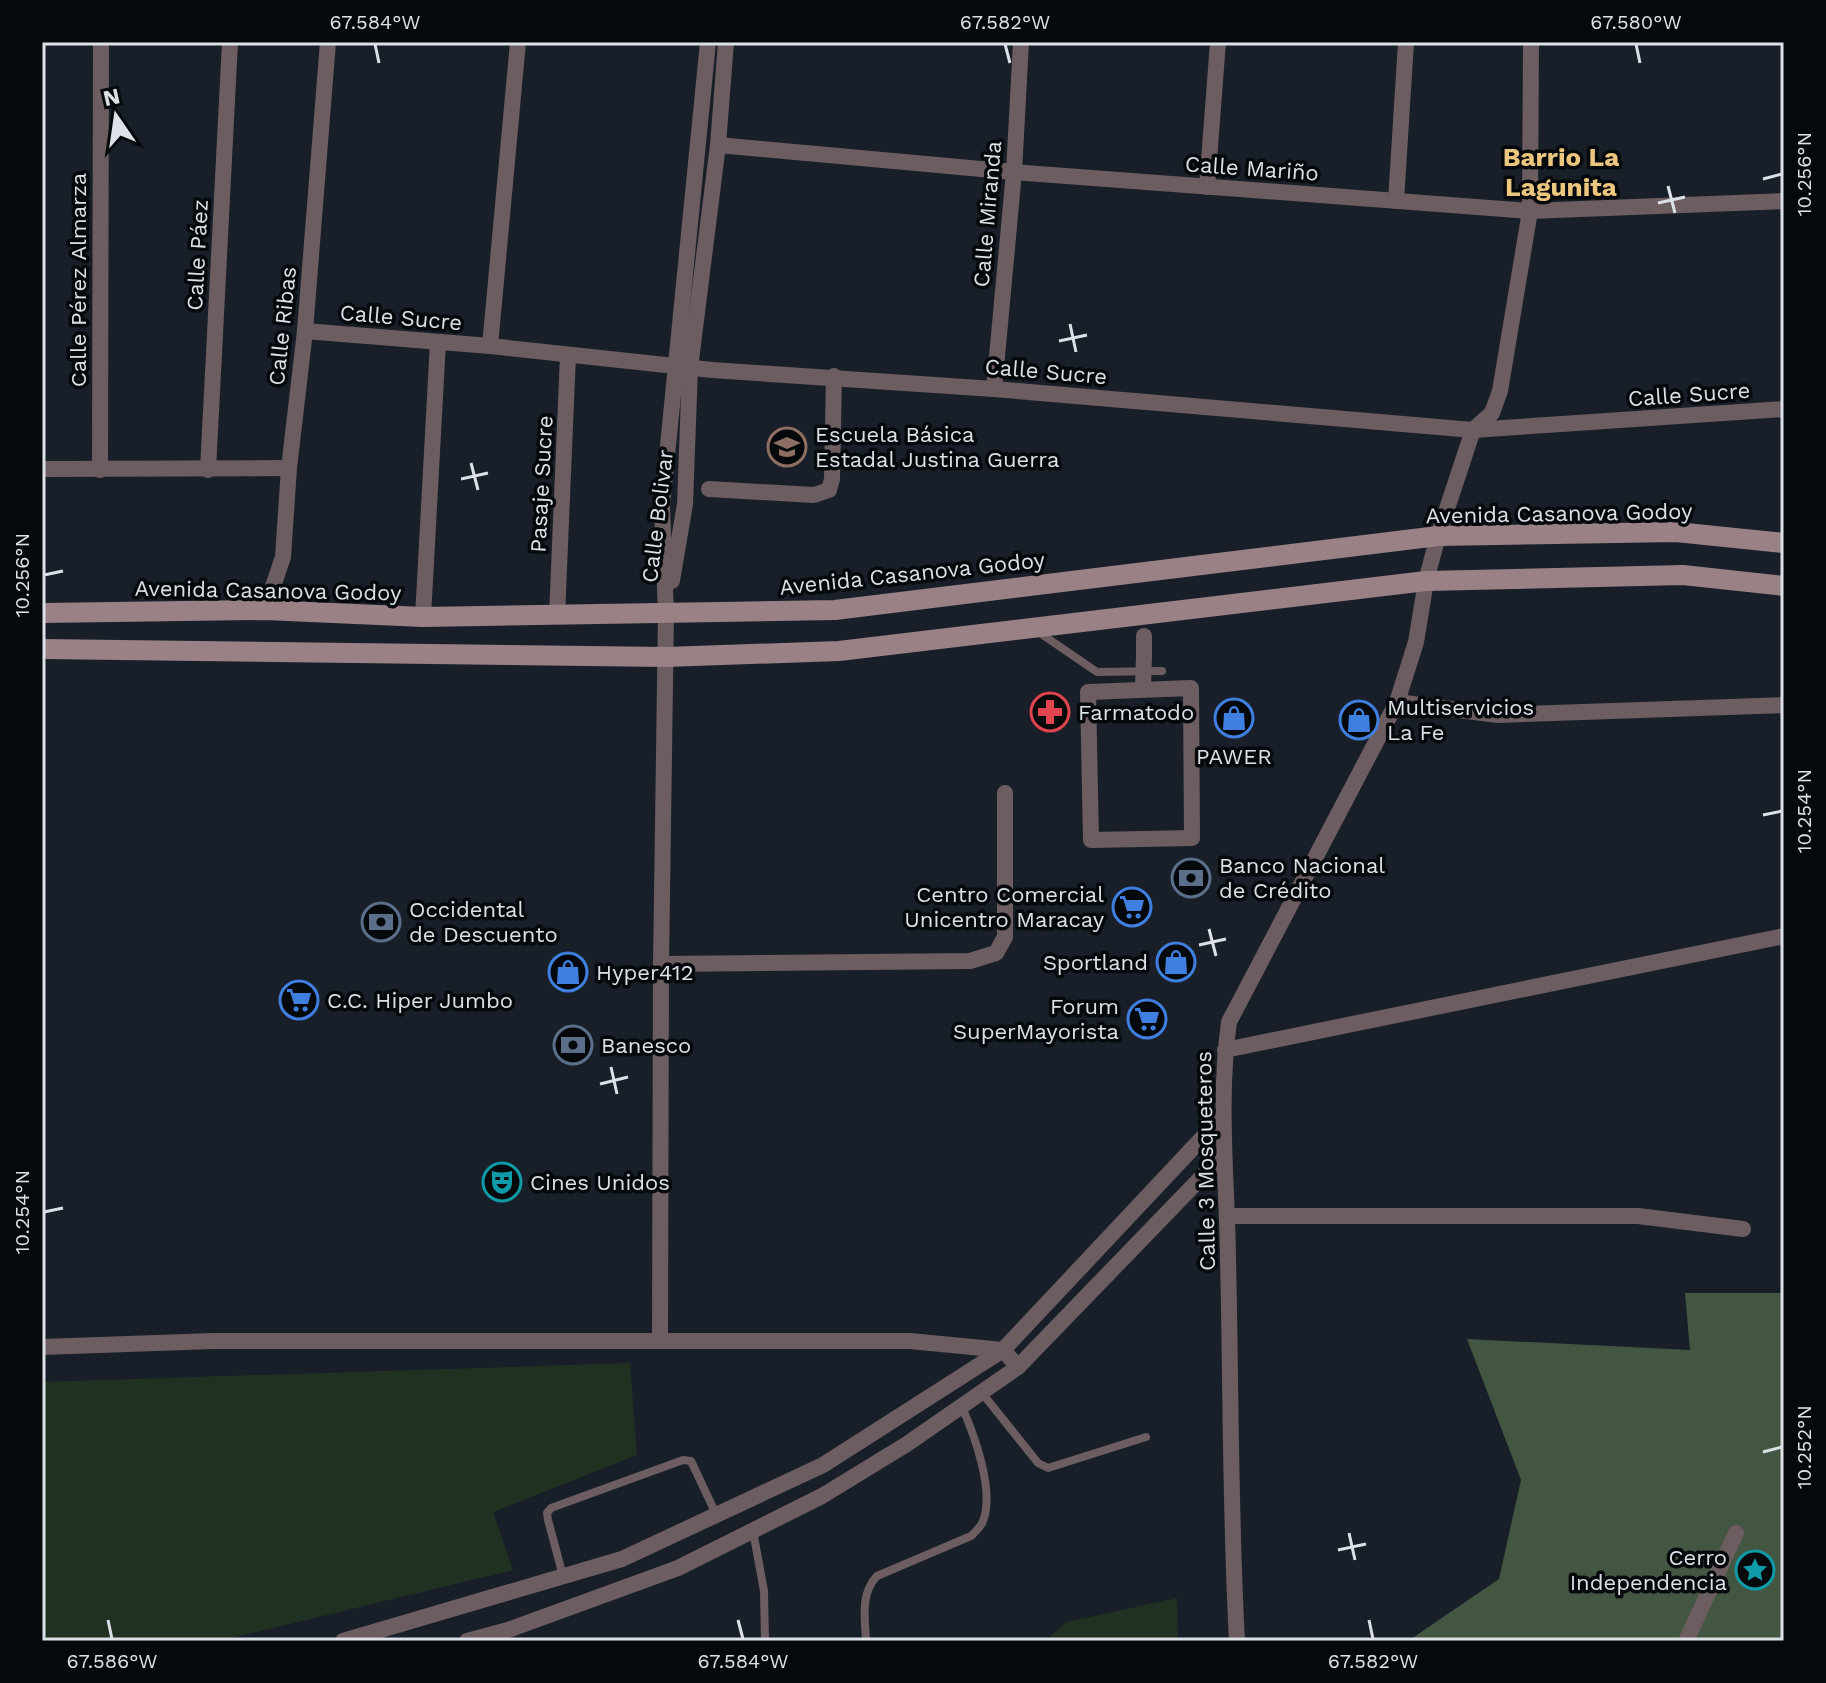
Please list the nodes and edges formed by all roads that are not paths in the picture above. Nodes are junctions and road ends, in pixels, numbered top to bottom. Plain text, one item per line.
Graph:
1 (101, 42) edge
2 (230, 42) edge
3 (328, 42) edge
4 (518, 42) edge
5 (708, 42) edge
6 (726, 42) edge
7 (1021, 42) edge
8 (1218, 42) edge
9 (1406, 42) edge
10 (1531, 42) edge
11 (718, 145) junction
12 (1014, 172) junction
13 (1207, 187) junction
14 (1396, 201) junction
15 (1784, 201) edge
16 (1530, 211) junction
17 (305, 331) junction
18 (438, 342) junction
19 (490, 346) junction
20 (568, 355) junction
21 (684, 367) junction
22 (834, 376) junction
23 (994, 389) junction
24 (1784, 409) edge
25 (1473, 430) junction
26 (289, 468) junction
27 (42, 469) edge
28 (100, 470) junction
29 (208, 470) junction
30 (709, 489) dead end
31 (1438, 536) junction
32 (1784, 543) edge
33 (1426, 581) junction
34 (1784, 586) edge
35 (265, 610) junction
36 (42, 613) edge
37 (666, 614) junction
38 (557, 616) junction
39 (423, 617) junction
40 (1033, 628) junction
41 (1144, 636) dead end
42 (42, 649) edge
43 (666, 657) junction
44 (1162, 671) dead end
45 (1143, 688) junction
46 (1397, 702) junction
47 (1784, 705) edge
48 (1005, 793) dead end
49 (1784, 936) edge
50 (661, 964) junction
51 (1225, 1050) junction
52 (1222, 1117) junction
53 (1223, 1155) junction
54 (1227, 1216) junction
55 (1743, 1229) dead end
56 (660, 1339) junction
57 (42, 1347) edge
58 (1003, 1350) junction
59 (1018, 1367) junction
60 (982, 1392) junction
61 (962, 1407) junction
62 (1146, 1437) dead end
63 (716, 1514) junction
64 (753, 1531) junction
65 (1736, 1533) dead end
66 (563, 1576) junction
67 (343, 1641) edge
68 (467, 1641) edge
69 (765, 1641) edge
70 (866, 1641) edge
71 (1237, 1641) edge
72 (1686, 1641) edge

1 - 28 street, Calle Pérez Almarza
2 - 29 street, Calle Páez
3 - 17 street, Calle Ribas
4 - 19 street
5 - 21 street, Calle Bolivar
6 - 11 street, Calle Bolivar
7 - 12 street, Calle Miranda
8 - 13 street
9 - 14 street
10 - 16 street, Calle 3 Mosqueteros
11 - 12 street, Calle Mariño
11 - 21 street, Calle Bolivar
12 - 13 street, Calle Mariño
12 - 23 street, Calle Miranda
13 - 14 street, Calle Mariño
14 - 16 street, Calle Mariño
15 - 16 street, Calle Mariño
16 - 25 street, Calle 3 Mosqueteros
17 - 18 street, Calle Sucre
17 - 26 street, Calle Ribas
18 - 19 street, Calle Sucre
18 - 39 street
19 - 20 street, Calle Sucre
20 - 21 street, Calle Sucre
20 - 38 street, Pasaje Sucre
21 - 22 street, Calle Sucre
21 - 37 street, Calle Bolivar
22 - 23 street, Calle Sucre
22 - 30 street
23 - 25 street, Calle Sucre
24 - 25 street, Calle Sucre
25 - 31 street, Calle 3 Mosqueteros
26 - 29 street
26 - 35 street, Calle Ribas
27 - 28 street
28 - 29 street
31 - 32 street, Avenida Casanova Godoy
31 - 33 street, Calle 3 Mosqueteros
31 - 37 street, Avenida Casanova Godoy
33 - 34 street
33 - 40 street
33 - 46 street, Calle 3 Mosqueteros
35 - 36 street, Avenida Casanova Godoy
35 - 39 street, Avenida Casanova Godoy
37 - 38 street, Avenida Casanova Godoy
37 - 43 street, Calle Bolivar
38 - 39 street, Avenida Casanova Godoy
40 - 43 street
40 - 44 lane
41 - 45 street, bridge
42 - 43 street
43 - 50 street, Calle Bolivar
45 - 45 street
46 - 47 street
46 - 51 street, Calle 3 Mosqueteros
48 - 50 street
49 - 51 street
50 - 56 street, Calle Bolivar
51 - 52 street, Calle 3 Mosqueteros
52 - 53 street, Calle 3 Mosqueteros
52 - 58 street
53 - 54 street, Calle 3 Mosqueteros
53 - 59 street
54 - 55 street
54 - 71 street, Calle 3 Mosqueteros
56 - 57 street
56 - 58 street
58 - 59 street
58 - 63 street
59 - 60 street
60 - 61 street
60 - 62 lane
61 - 64 street
61 - 70 lane
63 - 66 street
63 - 66 lane
64 - 68 street
64 - 69 lane
65 - 72 street
66 - 67 street

